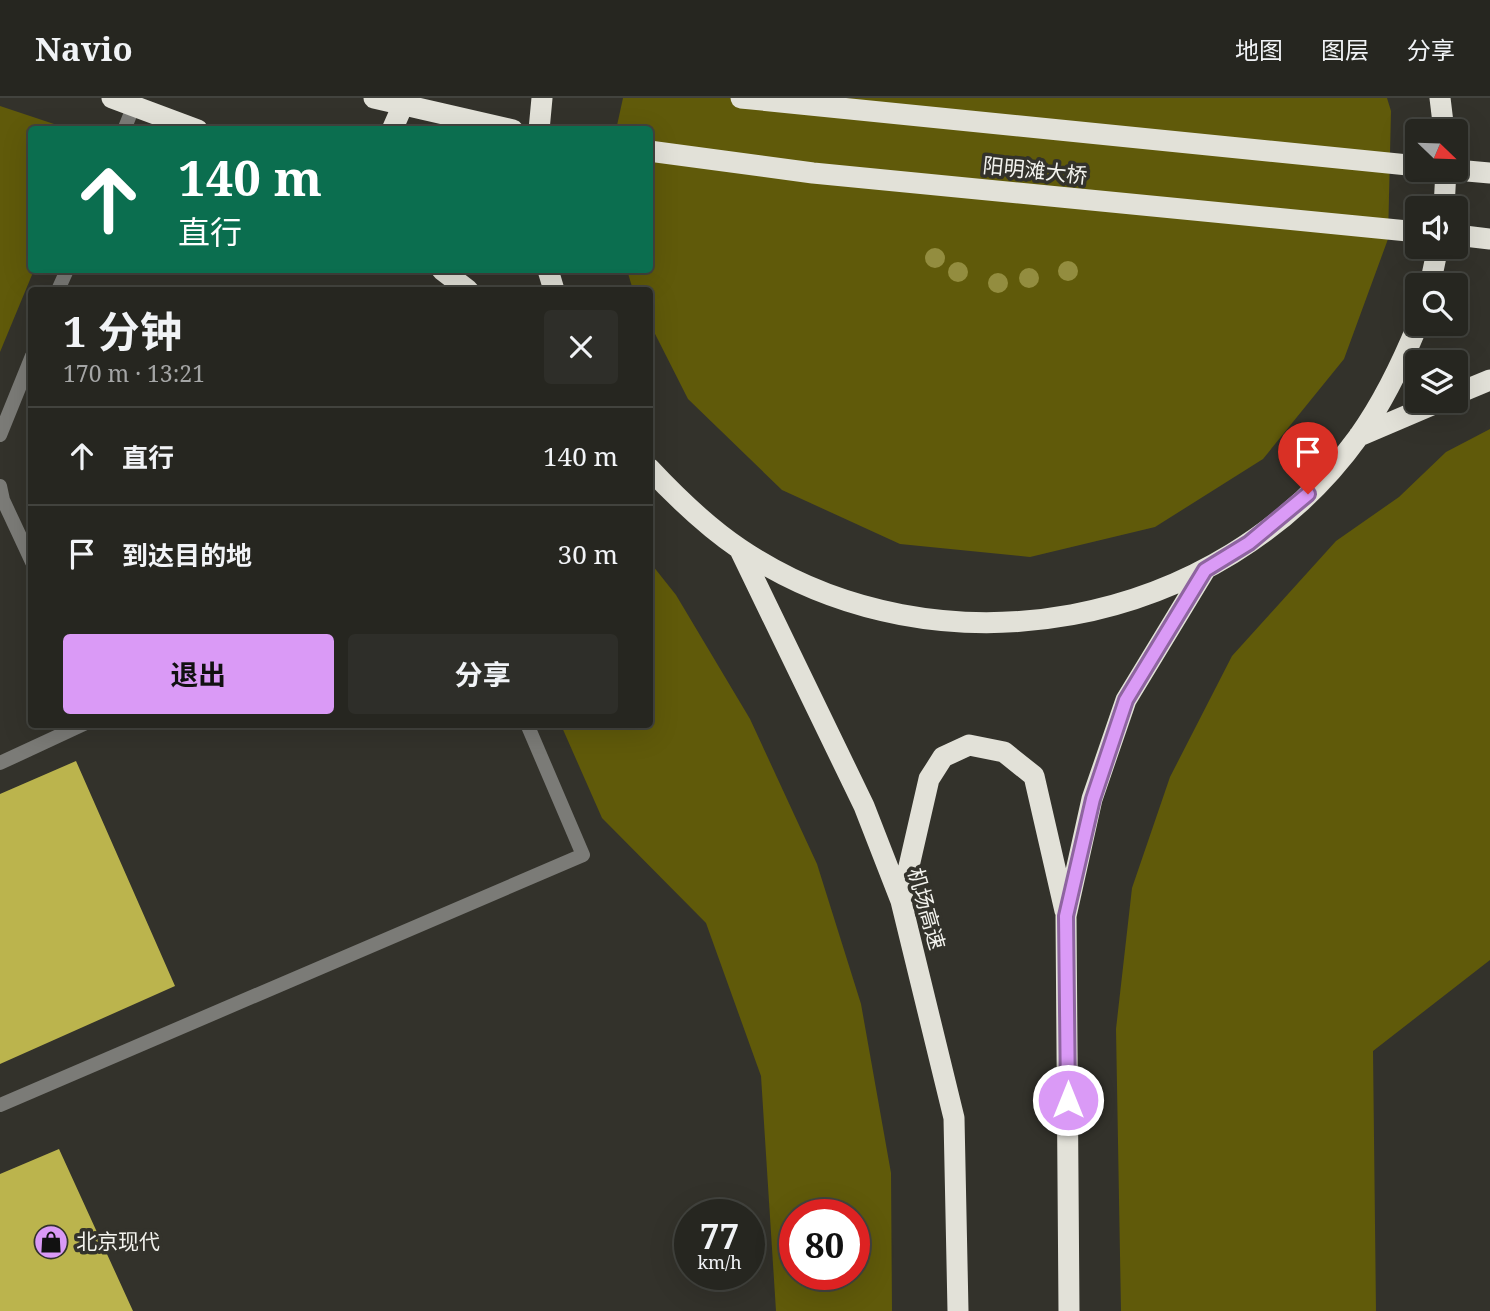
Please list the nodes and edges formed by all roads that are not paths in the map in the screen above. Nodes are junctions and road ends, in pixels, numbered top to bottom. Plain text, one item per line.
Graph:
1 (112, 98) edge
2 (374, 98) edge
3 (406, 98) edge
4 (542, 98) edge
5 (741, 98) edge
6 (1440, 98) edge
7 (134, 105) junction
8 (1443, 119) edge
9 (126, 126) edge
10 (188, 126) edge
11 (393, 126) edge
12 (496, 126) edge
13 (539, 126) edge
14 (653, 152) edge
15 (1405, 165) edge
16 (1468, 171) edge
17 (1490, 173) edge
18 (1405, 231) edge
19 (1468, 237) edge
20 (1490, 239) edge
21 (446, 273) edge
22 (464, 287) edge
23 (1413, 336) edge
24 (28, 366) edge
25 (1490, 380) edge
26 (1468, 389) edge
27 (1413, 413) edge
28 (0, 435) edge
29 (1359, 436) junction
30 (653, 472) edge
31 (0, 486) edge
32 (740, 550) junction
33 (28, 553) edge
34 (1205, 570) junction
35 (75, 728) edge
36 (529, 728) edge
37 (0, 762) edge
38 (901, 901) junction
39 (1066, 916) junction
40 (0, 1105) edge
41 (958, 1311) edge
42 (1069, 1311) edge

1 - 7 highway
2 - 12 highway, bridge
3 - 11 highway
4 - 13 highway
5 - 15 highway, 阳明滩大桥
6 - 8 highway
7 - 9 lane
7 - 10 highway
14 - 18 highway, 阳明滩大桥
16 - 17 highway
19 - 20 highway
21 - 22 highway
23 - 29 highway
24 - 28 lane
25 - 26 highway
27 - 29 highway
29 - 34 highway
30 - 32 highway
31 - 33 lane
32 - 34 highway
32 - 38 highway, 机场高速
34 - 39 highway
35 - 37 lane
36 - 40 lane
38 - 39 highway
38 - 41 highway, 机场高速
39 - 42 highway

